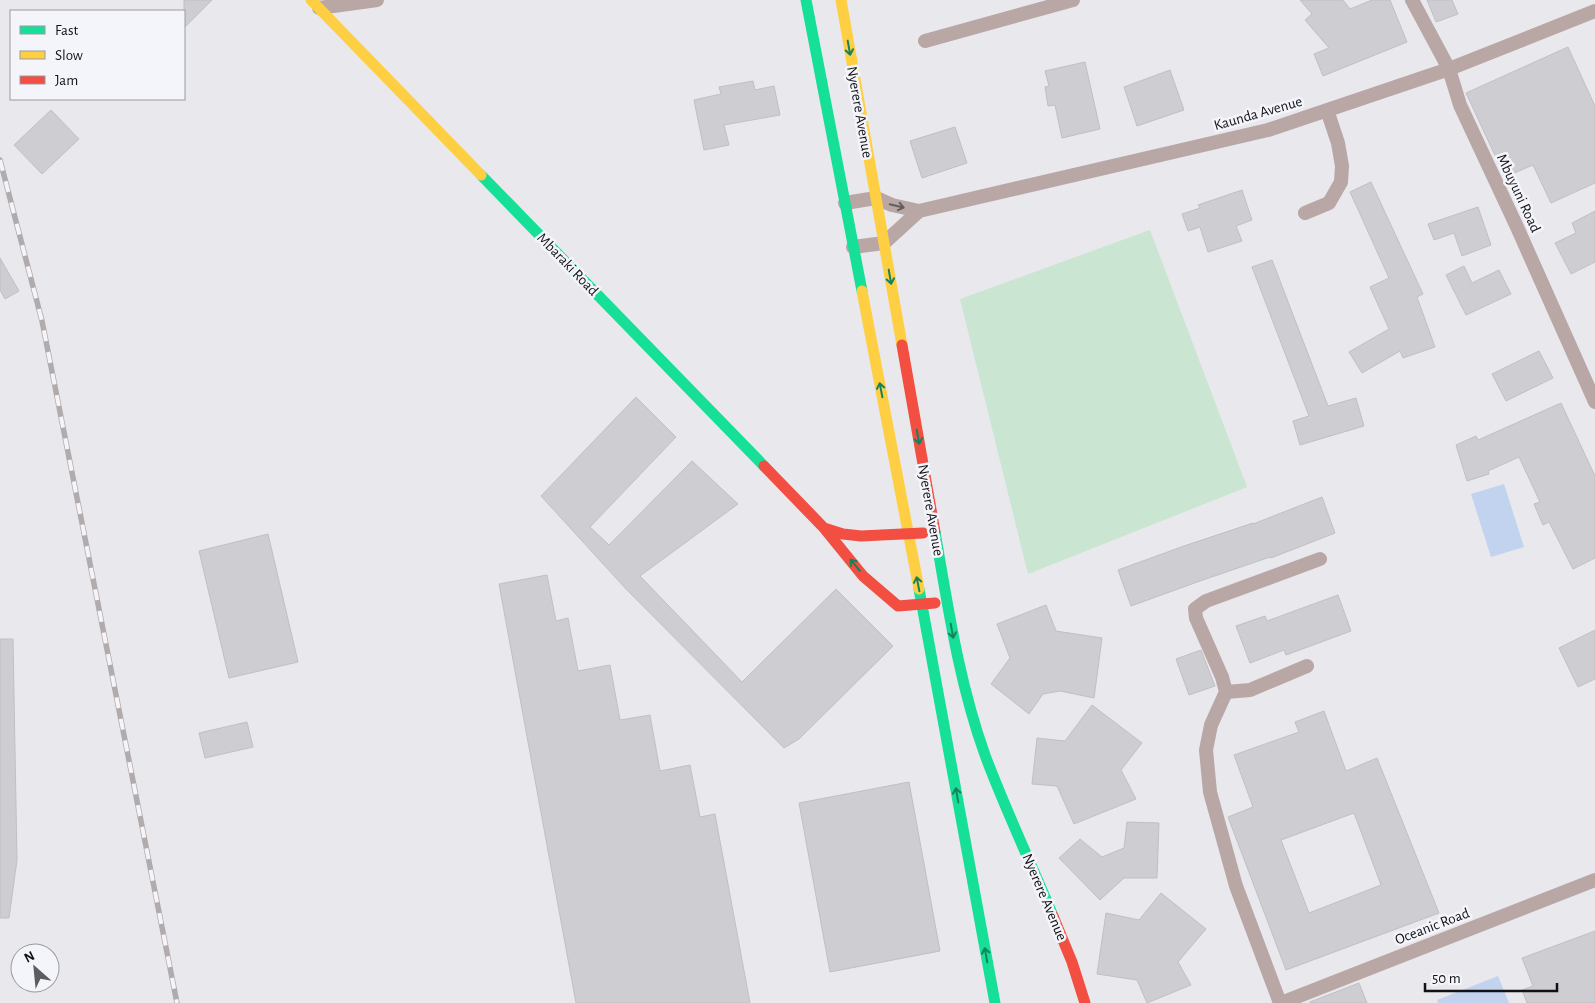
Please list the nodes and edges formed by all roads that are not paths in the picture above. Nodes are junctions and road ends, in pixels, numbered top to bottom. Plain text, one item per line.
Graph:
1 (377, 0) edge
2 (837, 0) edge
3 (1073, 0) edge
4 (1412, 0) edge
5 (315, 4) edge
6 (809, 4) edge
7 (1595, 12) edge
8 (925, 41) dead end
9 (1449, 69) junction
10 (1327, 110) junction
11 (876, 198) junction
12 (845, 203) junction
13 (919, 211) junction
14 (1304, 214) dead end
15 (884, 243) junction
16 (853, 247) junction
17 (1595, 402) edge
18 (824, 528) junction
19 (909, 533) junction
20 (935, 533) junction
21 (1320, 559) dead end
22 (947, 602) junction
23 (922, 604) junction
24 (1307, 666) dead end
25 (1226, 692) junction
26 (1595, 880) edge
27 (995, 1003) edge
28 (1085, 1003) edge
29 (1281, 1003) edge

1 - 5 street
2 -> 11 main road, Nyerere Avenue
3 - 8 street
4 - 9 street, Mbuyuni Road
5 - 18 main road, Mbaraki Road
6 - 12 main road, Nyerere Avenue
7 - 9 street, Kaunda Avenue
9 - 10 street, Kaunda Avenue
9 - 17 street, Mbuyuni Road
10 - 13 street, Kaunda Avenue
10 - 14 street
11 - 12 street
11 -> 13 street, Kaunda Avenue
11 - 15 main road, Nyerere Avenue
12 - 16 main road, Nyerere Avenue
13 - 15 street, Kaunda Avenue
15 - 16 street
15 -> 20 main road, Nyerere Avenue
19 -> 16 main road, Nyerere Avenue
18 - 19 main road
23 -> 18 main road, Mbaraki Road
19 - 20 main road
23 -> 19 main road, Nyerere Avenue
20 - 22 main road, Nyerere Avenue
21 - 25 street
22 - 23 main road, Mbaraki Road
22 -> 28 main road, Nyerere Avenue
27 -> 23 main road, Nyerere Avenue
24 - 25 street
25 - 29 street
26 - 29 street, Oceanic Road

